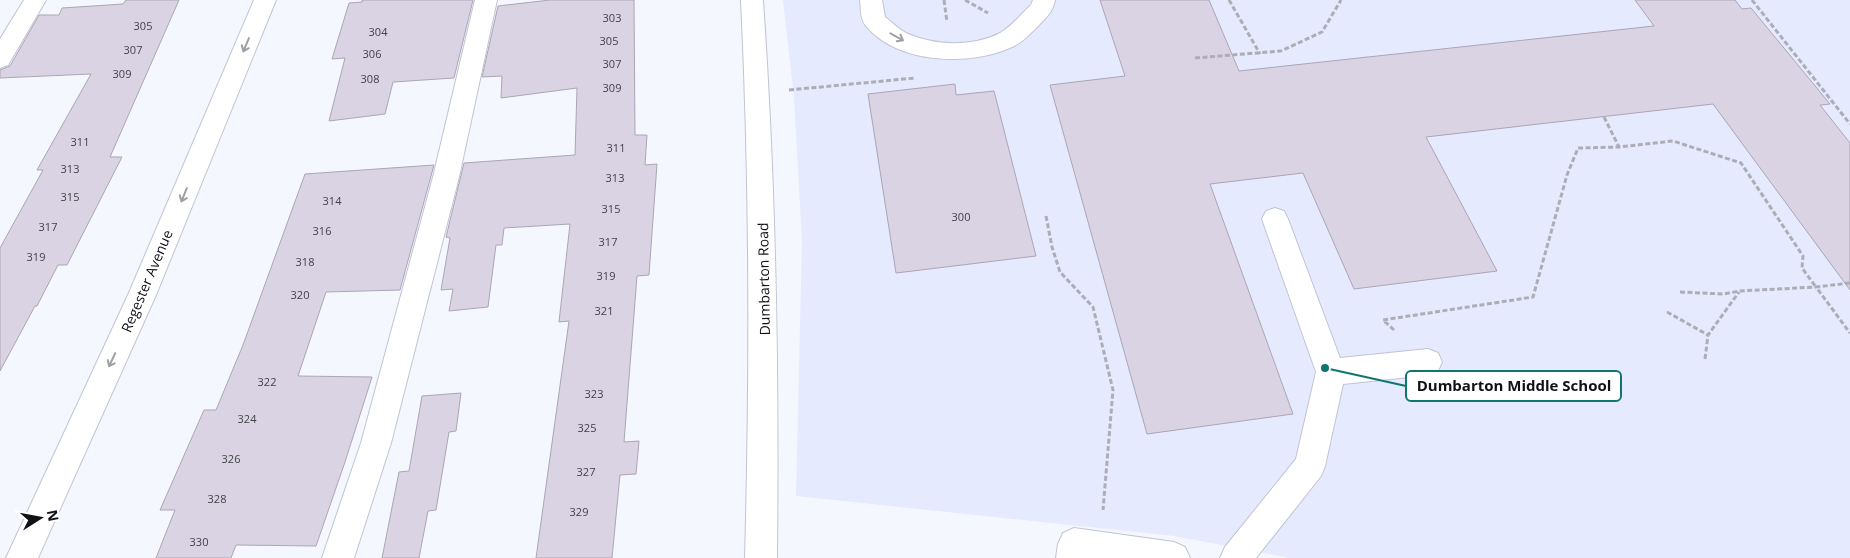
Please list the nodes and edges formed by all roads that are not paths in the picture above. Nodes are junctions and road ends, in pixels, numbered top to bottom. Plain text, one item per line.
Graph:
1 (35, 0) edge
2 (265, 0) edge
3 (486, 0) edge
4 (752, 0) edge
5 (871, 0) edge
6 (1044, 0) edge
7 (0, 60) edge
8 (1275, 219) dead end
9 (1428, 362) road end
10 (1331, 372) junction
11 (1086, 553) edge
12 (22, 558) edge
13 (338, 558) edge
14 (761, 558) edge
15 (1174, 558) edge
16 (1236, 558) edge

1 - 7 street
2 -> 12 street, Regester Avenue
3 - 13 street
4 - 14 street, Dumbarton Road
5 -> 6 street
8 - 10 street
9 - 10 street
10 - 16 street
11 - 15 street

